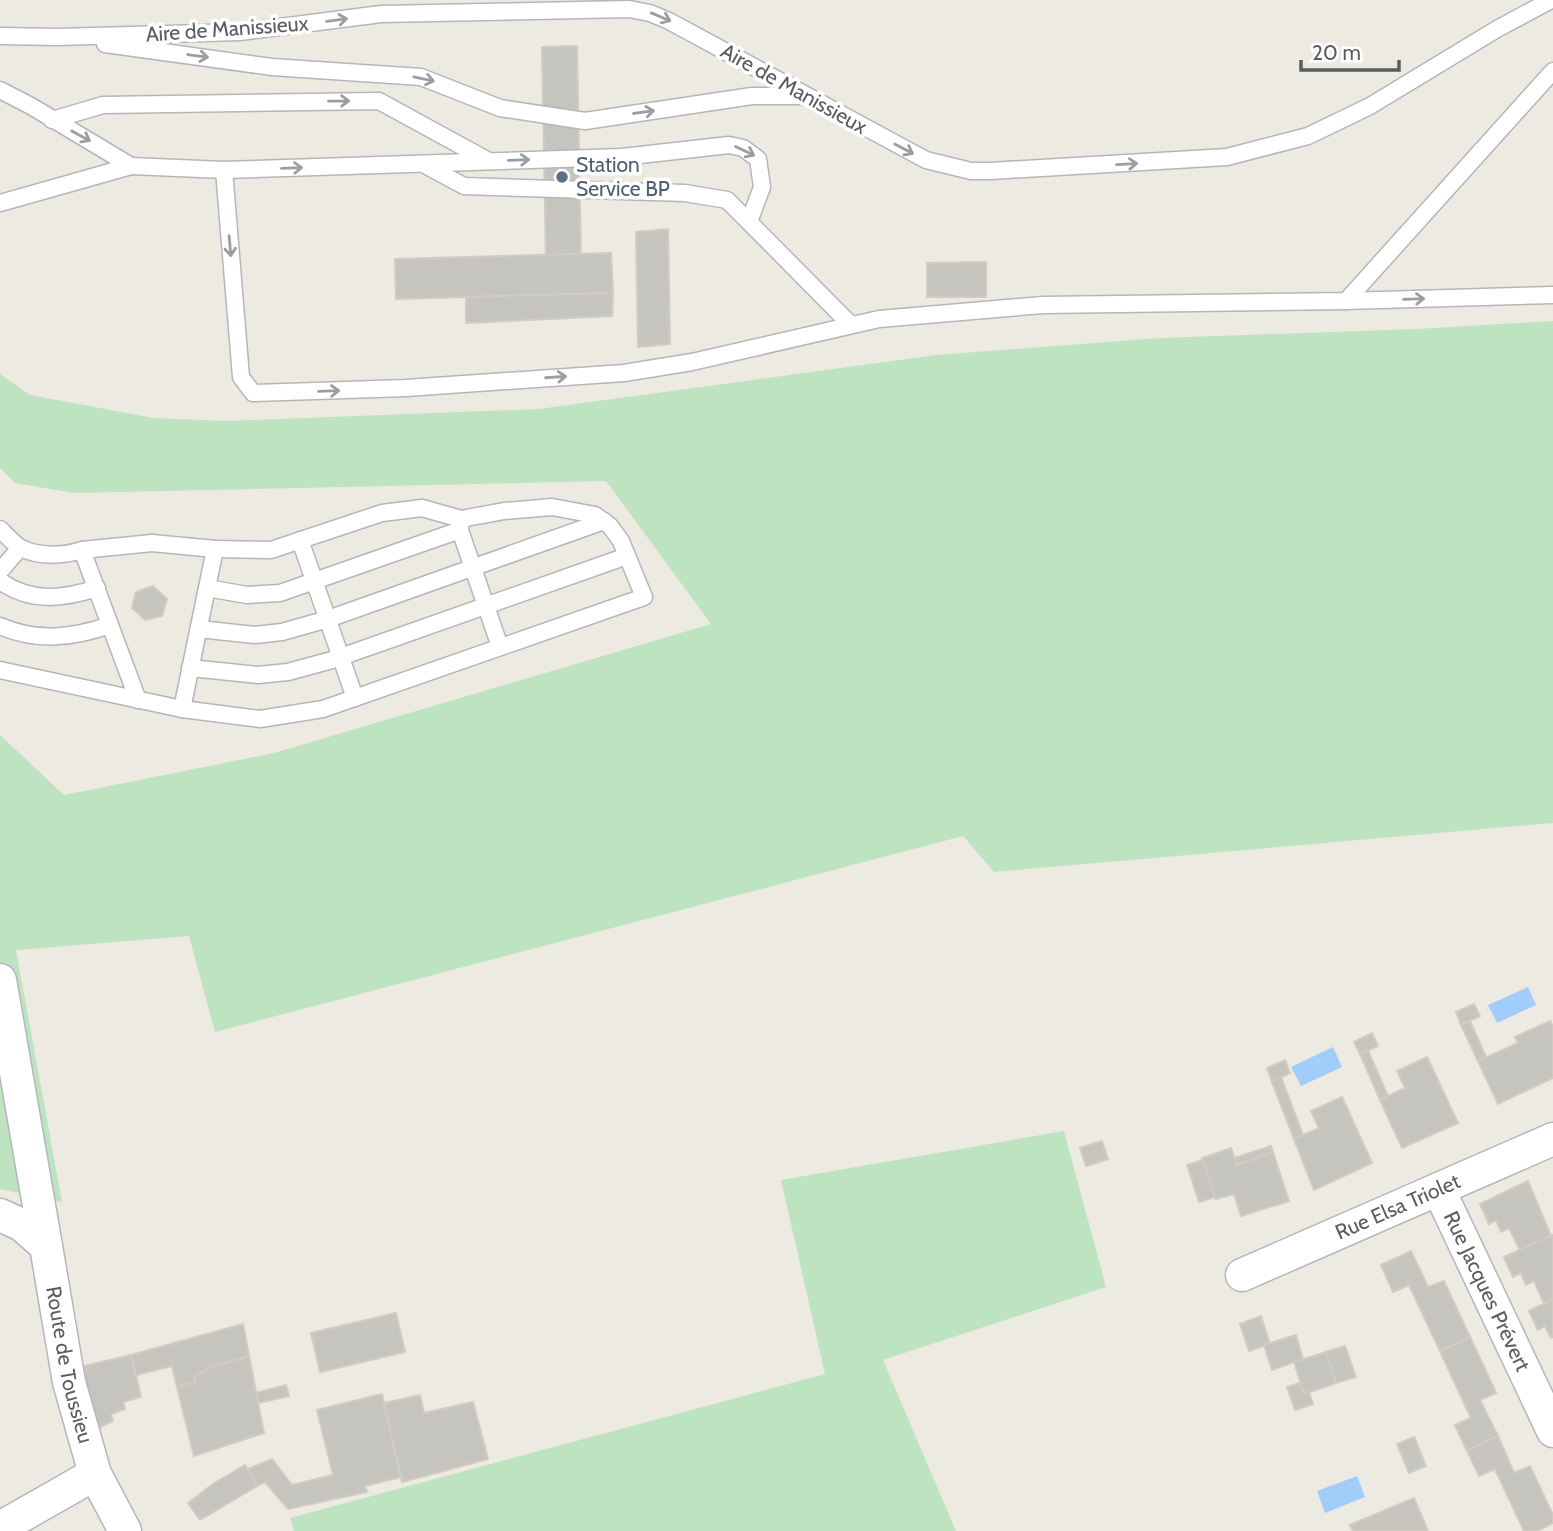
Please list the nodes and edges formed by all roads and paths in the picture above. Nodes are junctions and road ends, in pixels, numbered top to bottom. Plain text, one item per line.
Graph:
1 (1551, 0) edge
2 (0, 36) edge
3 (57, 37) junction
4 (1553, 71) edge
5 (0, 90) edge
6 (806, 96) junction
7 (52, 120) junction
8 (489, 161) junction
9 (423, 163) junction
10 (131, 166) junction
11 (224, 170) junction
12 (0, 203) edge
13 (749, 222) junction
14 (1553, 295) edge
15 (1346, 301) junction
16 (851, 325) junction
17 (604, 521) junction
18 (461, 525) junction
19 (0, 529) edge
20 (300, 540) junction
21 (20, 548) junction
22 (82, 550) junction
23 (215, 550) junction
24 (627, 556) junction
25 (472, 567) junction
26 (0, 571) edge
27 (0, 581) edge
28 (315, 581) junction
29 (97, 588) junction
30 (207, 588) junction
31 (486, 606) junction
32 (328, 619) junction
33 (110, 625) junction
34 (0, 626) edge
35 (199, 629) junction
36 (500, 647) junction
37 (341, 657) junction
38 (190, 667) junction
39 (0, 670) edge
40 (355, 698) junction
41 (138, 700) junction
42 (182, 709) junction
43 (0, 980) edge
44 (1553, 1139) edge
45 (1439, 1190) junction
46 (0, 1215) edge
47 (46, 1246) junction
48 (1242, 1275) dead end
49 (1553, 1431) edge
50 (95, 1474) junction
51 (0, 1528) edge
52 (125, 1531) edge

6 -> 1 lane, Aire de Manissieux
2 - 3 lane, Aire de Manissieux
3 -> 6 lane
3 -> 6 lane, Aire de Manissieux
4 - 15 lane
5 - 7 lane
7 -> 8 lane
7 -> 10 lane
8 - 9 lane
8 -> 13 lane
11 -> 9 lane
9 - 13 lane
10 - 11 lane
10 - 12 lane
11 -> 16 lane
13 - 16 lane
15 -> 14 lane
15 - 16 lane
17 - 18 lane
17 - 24 lane
17 - 25 lane
18 - 20 lane
18 - 25 lane
18 - 28 lane
19 - 21 lane
20 - 23 lane
20 - 28 lane
21 - 22 lane
21 - 26 lane
22 - 23 lane
22 - 29 lane
23 - 30 lane
24 - 31 lane
24 - 36 lane
25 - 31 lane
25 - 32 lane
27 - 29 lane
28 - 30 lane
28 - 32 lane
29 - 33 lane
30 - 35 lane
31 - 36 lane
31 - 37 lane
32 - 35 lane
32 - 37 lane
33 - 34 lane
33 - 41 lane
35 - 38 lane
36 - 40 lane
37 - 38 lane
37 - 40 lane
38 - 42 lane
39 - 41 lane
40 - 42 lane
41 - 42 lane
43 - 47 street, Route de Toussieu
44 - 45 street, Rue Elsa Triolet
45 - 48 street, Rue Elsa Triolet
45 - 49 street, Rue Jacques Prévert
46 - 47 street
47 - 50 street, Route de Toussieu
50 - 51 street
50 - 52 street, Route de Toussieu

